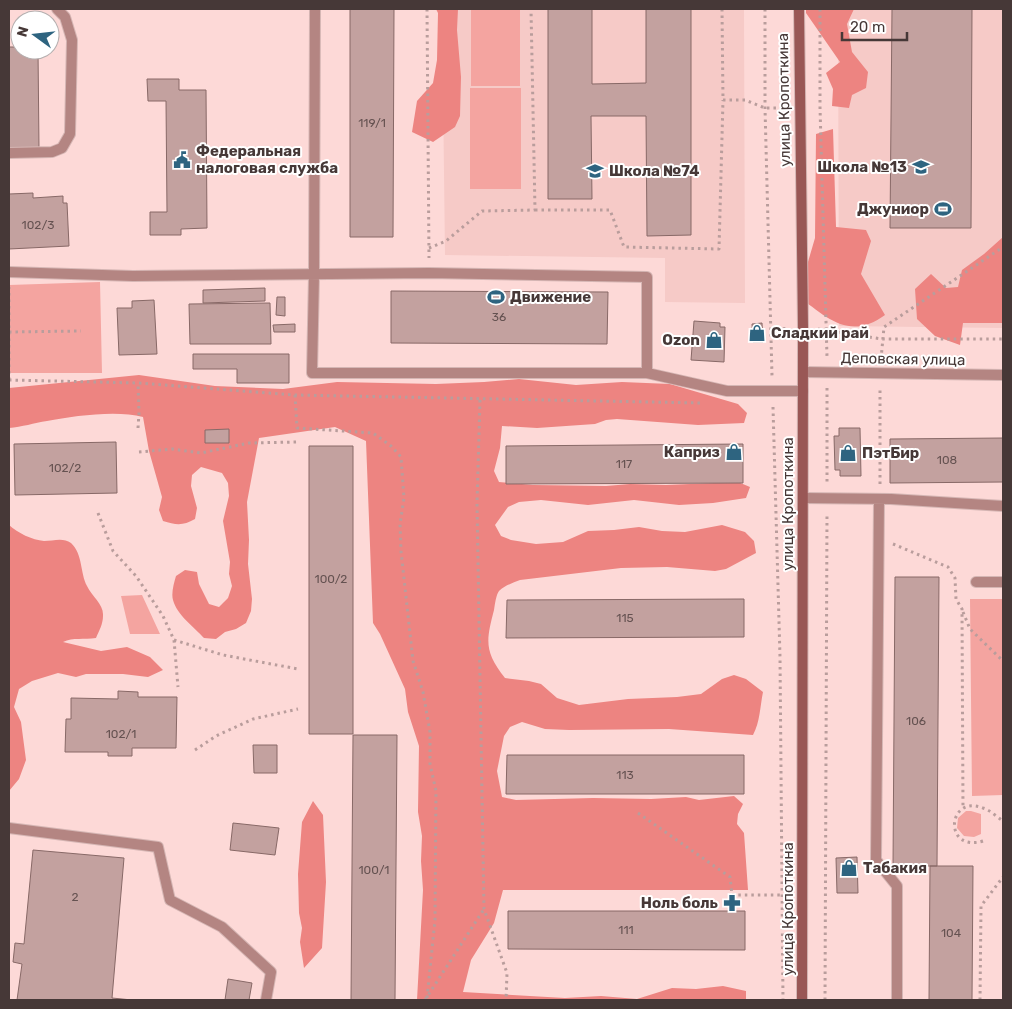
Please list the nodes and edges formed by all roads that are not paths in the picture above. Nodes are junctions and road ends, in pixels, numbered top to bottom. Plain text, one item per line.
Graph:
1 (57, 9) edge
2 (315, 9) edge
3 (798, 9) edge
4 (9, 153) edge
5 (10, 272) edge
6 (314, 274) junction
7 (803, 372) junction
8 (647, 373) junction
9 (1003, 375) edge
10 (803, 391) junction
11 (803, 498) junction
12 (880, 499) junction
13 (1003, 506) edge
14 (976, 582) dead end
15 (1003, 582) edge
16 (9, 828) edge
17 (266, 1000) edge
18 (802, 1000) edge
19 (897, 1000) edge

1 - 4 street
2 - 6 street
3 - 7 main road, улица Кропоткина
5 - 6 street
6 - 8 street
6 - 8 street
7 - 9 street, Деповская улица
7 - 10 main road, улица Кропоткина
8 - 10 street
10 - 11 main road, улица Кропоткина
11 - 12 street
11 - 18 main road, улица Кропоткина
12 - 13 street
12 - 19 street
14 - 15 street
16 - 17 street

